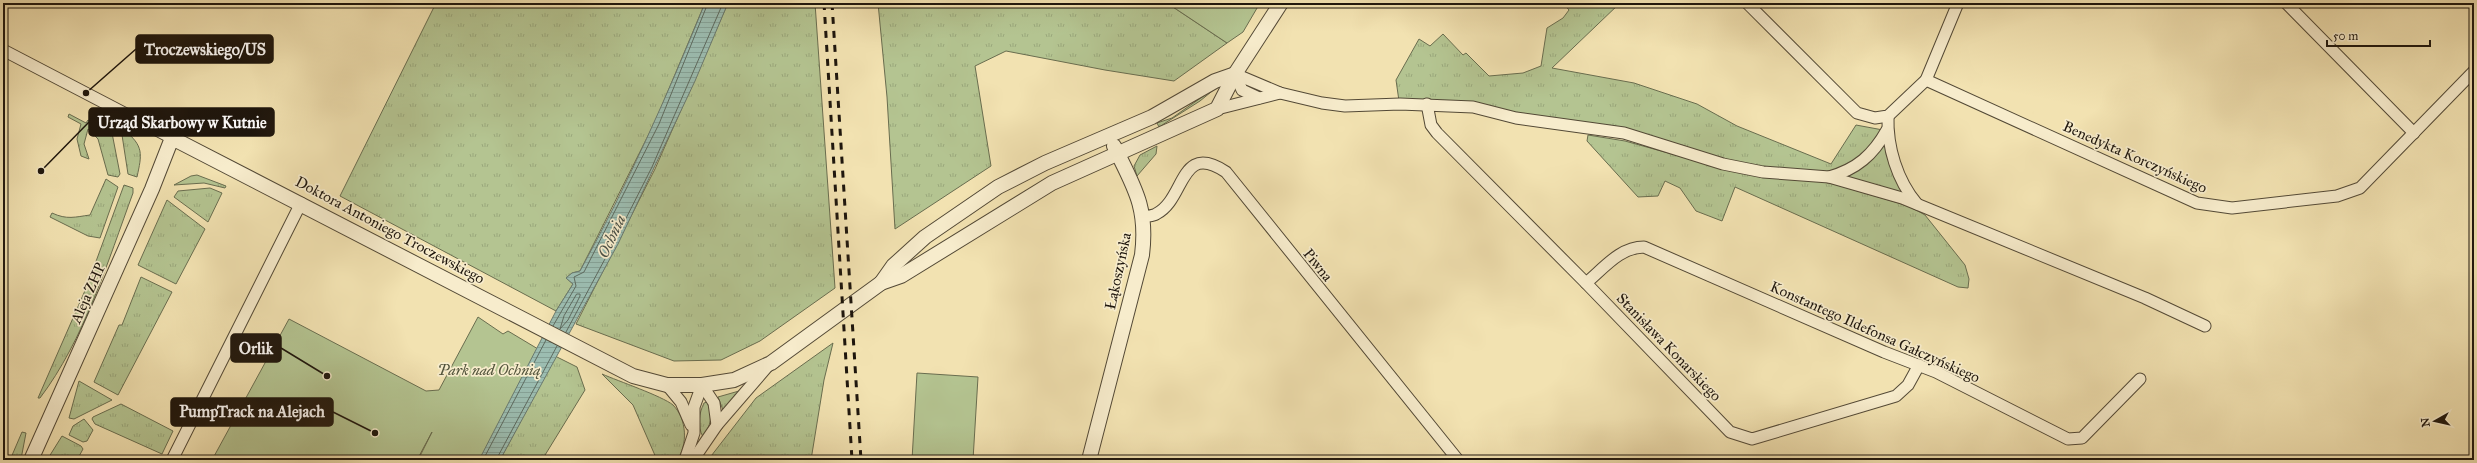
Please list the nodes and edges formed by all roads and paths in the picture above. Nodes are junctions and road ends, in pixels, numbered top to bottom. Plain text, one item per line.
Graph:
1 (1281, 3) edge
2 (1747, 3) edge
3 (1958, 3) edge
4 (2286, 3) edge
5 (3, 50) edge
6 (2474, 71) edge
7 (1234, 74) junction
8 (1926, 80) junction
9 (1280, 93) junction
10 (1259, 98) junction
11 (1427, 104) junction
12 (1217, 109) junction
13 (1888, 116) junction
14 (1887, 130) junction
15 (2414, 133) junction
16 (1109, 135) junction
17 (172, 138) junction
18 (1118, 153) junction
19 (1829, 177) junction
20 (301, 203) junction
21 (1921, 208) junction
22 (1144, 217) junction
23 (881, 283) junction
24 (1586, 283) junction
25 (2205, 326) dead end
26 (771, 363) junction
27 (1919, 365) junction
28 (2140, 379) dead end
29 (667, 385) junction
30 (702, 385) junction
31 (718, 425) junction
32 (694, 433) junction
33 (31, 460) edge
34 (172, 460) edge
35 (685, 460) edge
36 (693, 460) edge
37 (1089, 460) edge
38 (1458, 460) edge

1 - 7 street
2 - 13 street
3 - 8 street
4 - 15 street
5 - 17 street, Doktora Antoniego Troczewskiego
6 - 15 street, Benedykta Korczyńskiego
7 - 9 street
7 - 10 street
7 - 12 street
7 - 16 street
8 - 13 street
8 - 15 street, Benedykta Korczyńskiego
9 - 10 street
9 - 11 street
10 - 12 street
11 - 19 street
11 - 24 street, Stanisława Konarskiego
12 - 18 street
13 - 14 street
14 - 19 street
14 - 21 street
16 - 18 street, Łąkoszyńska
16 - 23 street
17 - 20 street, Doktora Antoniego Troczewskiego
17 - 33 street, Aleja ZHP
18 - 22 street, Łąkoszyńska
18 - 23 street
19 - 21 street
20 - 29 street, Doktora Antoniego Troczewskiego
20 - 34 street
21 - 25 street
22 - 37 street, Łąkoszyńska
22 - 38 street, Piwna
23 - 26 street, Doktora Antoniego Troczewskiego
24 - 27 street, Konstantego Ildefonsa Gałczyńskiego
24 - 27 street, Stanisława Konarskiego
26 - 30 street, Doktora Antoniego Troczewskiego
26 - 31 street
27 - 28 street, Konstantego Ildefonsa Gałczyńskiego
29 - 30 street, Doktora Antoniego Troczewskiego
29 - 32 street
30 - 31 street
30 - 32 street
31 - 36 street
32 - 35 street

